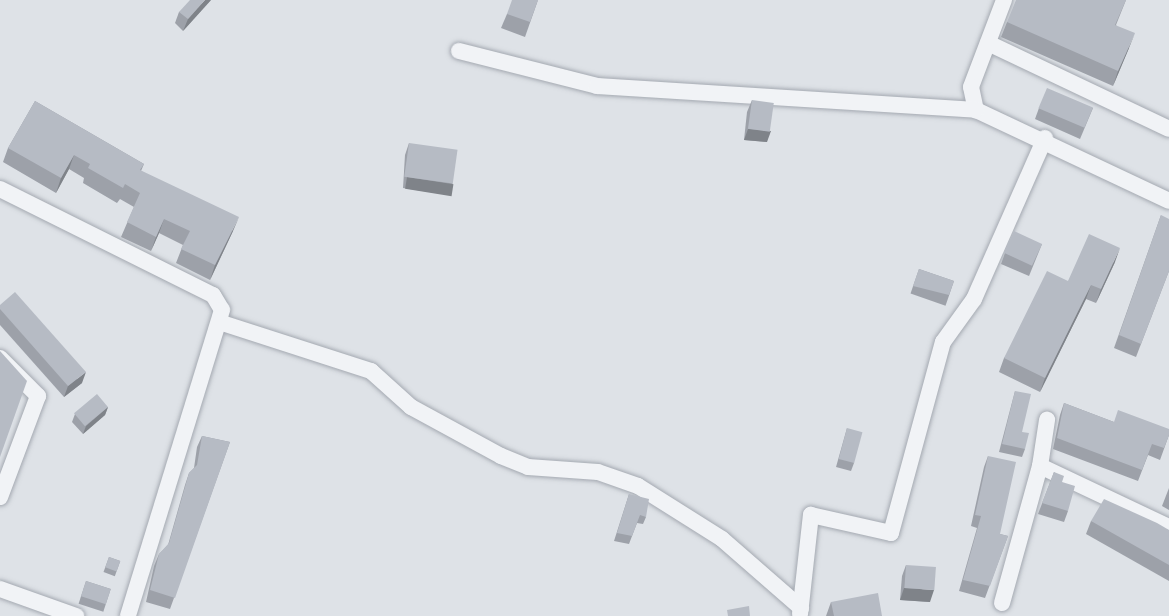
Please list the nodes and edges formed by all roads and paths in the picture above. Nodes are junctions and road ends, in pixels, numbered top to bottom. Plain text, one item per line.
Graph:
1 (1004, 0) edge
2 (988, 43) junction
3 (459, 51) dead end
4 (976, 110) junction
5 (1169, 129) edge
6 (1045, 138) junction
7 (0, 189) edge
8 (1169, 201) edge
9 (219, 322) junction
10 (0, 358) edge
11 (1047, 420) dead end
12 (1040, 466) junction
13 (0, 497) edge
14 (1169, 527) edge
15 (0, 589) edge
16 (1002, 603) dead end
17 (801, 612) edge
18 (76, 616) edge
19 (128, 616) edge

1 - 2 street
2 - 4 street
2 - 5 street
3 - 4 street
4 - 6 street
6 - 8 street
6 - 17 street
7 - 9 street
9 - 17 street
9 - 19 street
10 - 13 street
11 - 12 street
12 - 14 street
12 - 16 street
15 - 18 street

